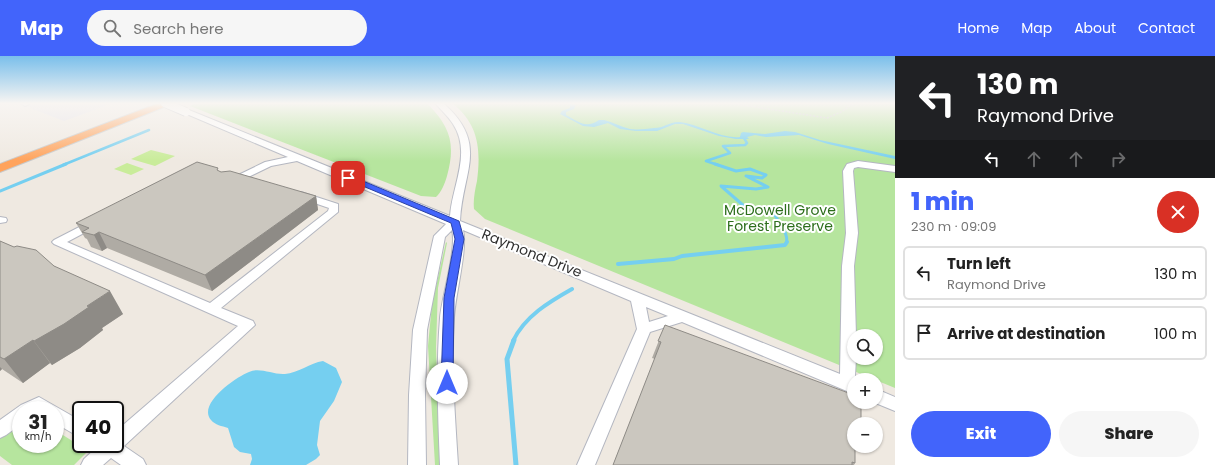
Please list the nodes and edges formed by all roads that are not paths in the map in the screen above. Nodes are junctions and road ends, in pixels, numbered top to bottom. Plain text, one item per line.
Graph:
1 (94, 122) edge
2 (119, 122) edge
3 (211, 122) edge
4 (456, 122) edge
5 (274, 148) junction
6 (0, 157) edge
7 (299, 158) junction
8 (0, 168) edge
9 (895, 169) edge
10 (221, 172) edge
11 (242, 176) junction
12 (254, 182) edge
13 (228, 183) edge
14 (291, 192) edge
15 (108, 216) edge
16 (455, 221) junction
17 (637, 297) junction
18 (211, 309) junction
19 (685, 316) junction
20 (644, 329) junction
21 (850, 373) edge
22 (847, 384) edge
23 (883, 399) edge
24 (895, 404) edge
25 (12, 421) edge
26 (0, 430) edge
27 (124, 433) edge
28 (102, 453) edge
29 (122, 453) edge
30 (90, 465) edge
31 (137, 465) edge
32 (417, 465) edge
33 (449, 465) edge
34 (586, 465) edge

1 - 6 highway
2 - 8 highway
3 - 5 street, Raymond Drive, bridge
4 - 16 street
5 - 7 street, Raymond Drive
5 - 11 street
7 - 11 street
7 - 16 street, Raymond Drive
9 - 21 street
10 - 11 street
11 - 12 street
11 - 13 street
14 - 18 street
15 - 18 street
16 - 17 street, Raymond Drive
16 - 32 street
16 - 33 street
17 - 19 street, Raymond Drive
17 - 20 street
18 - 27 street
19 - 20 street
19 - 22 street, Raymond Drive
20 - 34 street
23 - 24 street
25 - 26 street
28 - 30 street
29 - 31 street

